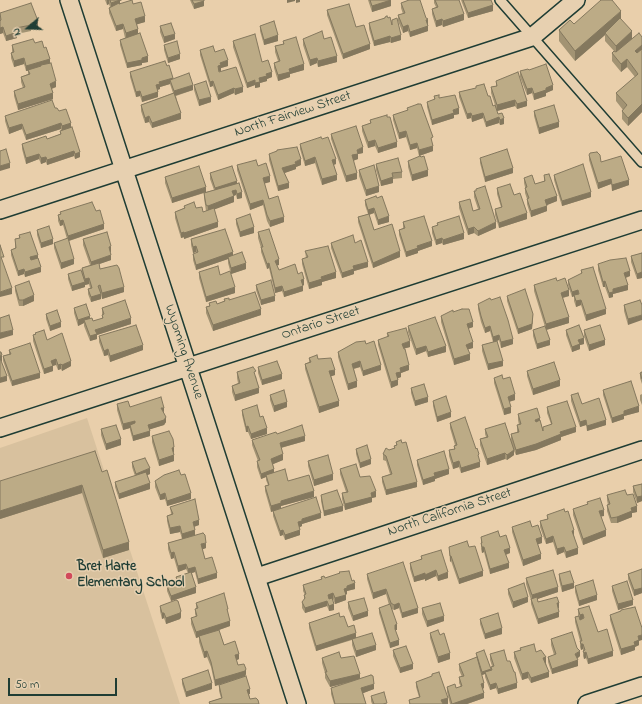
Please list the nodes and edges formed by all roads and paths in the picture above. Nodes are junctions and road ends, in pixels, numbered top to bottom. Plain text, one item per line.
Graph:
1 (69, 0) edge
2 (500, 0) edge
3 (576, 0) edge
4 (532, 37) junction
5 (642, 162) edge
6 (123, 170) junction
7 (0, 210) edge
8 (642, 220) edge
9 (188, 367) junction
10 (0, 428) edge
11 (642, 450) edge
12 (257, 577) junction
13 (642, 686) edge
14 (297, 704) edge
15 (588, 704) edge

1 - 6 street, Wyoming Avenue
2 - 4 lane
3 - 4 street, North Fairview Street
4 - 5 lane
4 - 6 street, North Fairview Street
6 - 7 street, North Fairview Street
6 - 9 street, Wyoming Avenue
8 - 9 street, Ontario Street
9 - 10 street, Ontario Street
9 - 12 street, Wyoming Avenue
11 - 12 street, North California Street
12 - 14 street, Wyoming Avenue
13 - 15 street

